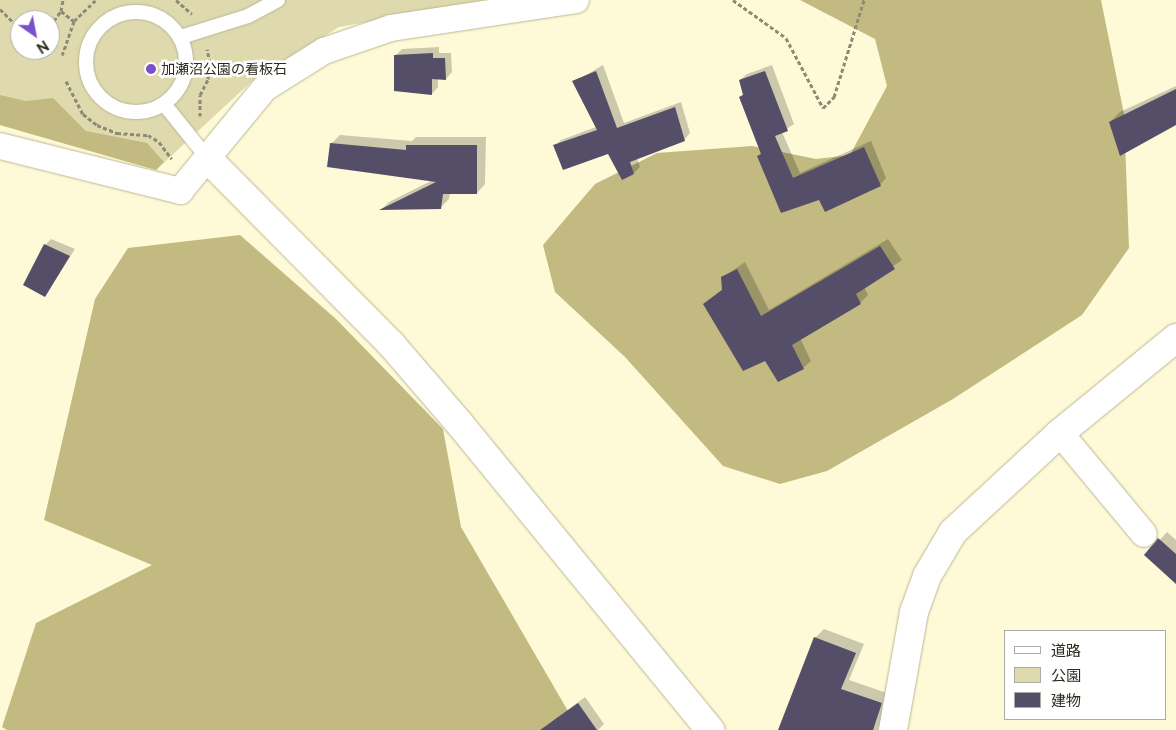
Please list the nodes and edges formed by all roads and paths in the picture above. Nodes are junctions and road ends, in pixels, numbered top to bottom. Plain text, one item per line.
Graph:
1 (63, 0) edge
2 (96, 0) edge
3 (176, 0) edge
4 (278, 0) edge
5 (576, 0) edge
6 (733, 0) edge
7 (864, 0) edge
8 (0, 9) edge
9 (61, 11) joint
10 (10, 19) edge
11 (195, 19) dead end
12 (74, 21) junction
13 (181, 37) junction
14 (206, 45) dead end
15 (62, 55) dead end
16 (66, 81) dead end
17 (164, 104) junction
18 (0, 146) edge
19 (214, 152) junction
20 (191, 180) junction
21 (1176, 338) edge
22 (1060, 433) junction
23 (1144, 534) dead end
24 (710, 730) edge
25 (894, 730) edge

1 - 9 path
2 - 12 path
3 - 11 path
4 - 13 lane
5 - 19 street
6 - 7 path
8 - 10 path
9 - 12 path
12 - 15 path
13 - 17 lane
13 - 17 lane
14 - 19 path
16 - 20 path
17 - 19 lane
18 - 20 street
19 - 20 street
19 - 24 street
21 - 22 street
22 - 23 street
22 - 25 street

